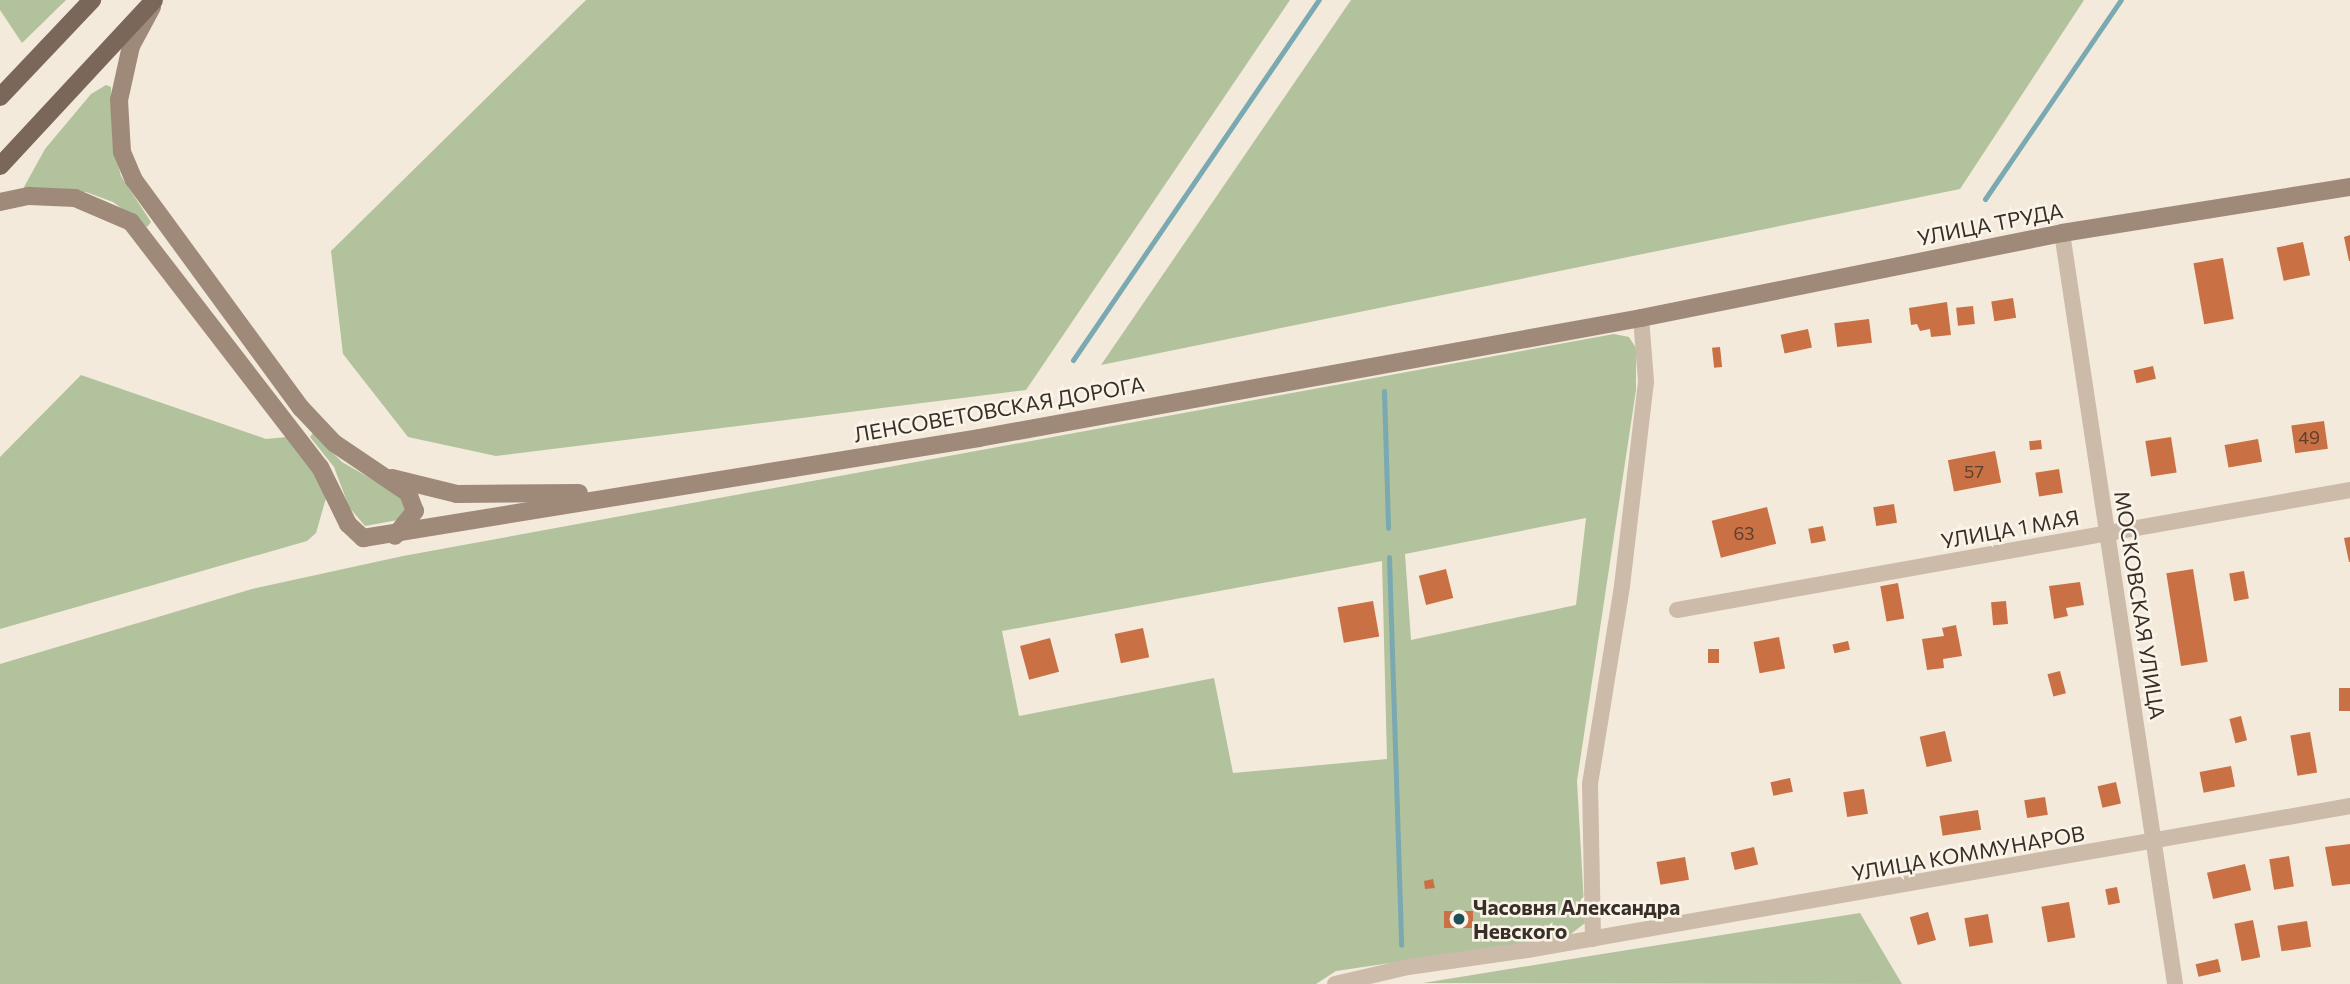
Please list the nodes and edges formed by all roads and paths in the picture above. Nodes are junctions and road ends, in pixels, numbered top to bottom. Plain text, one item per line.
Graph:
1 (92, 0) edge
2 (155, 0) edge
3 (0, 97) edge
4 (0, 166) edge
5 (2350, 187) edge
6 (0, 202) edge
7 (2062, 233) junction
8 (1641, 318) junction
9 (382, 475) junction
10 (2350, 490) edge
11 (632, 492) junction
12 (2108, 533) junction
13 (395, 536) junction
14 (1677, 610) dead end
15 (2350, 806) edge
16 (2155, 842) junction
17 (1593, 939) junction
18 (1335, 984) edge
19 (2175, 984) edge

1 - 3 main road
2 - 4 main road
2 - 9 street
5 - 7 street, УЛИЦА ТРУДА
6 - 13 street, ЛЕНСОВЕТОВСКАЯ ДОРОГА
7 - 8 street, УЛИЦА ТРУДА
7 - 12 street, МОСКОВСКАЯ УЛИЦА
8 - 11 street, ЛЕНСОВЕТОВСКАЯ ДОРОГА
8 - 17 street
9 - 11 street
9 - 13 street
10 - 12 street, УЛИЦА 1 МАЯ
11 - 13 street, ЛЕНСОВЕТОВСКАЯ ДОРОГА
12 - 14 street, УЛИЦА 1 МАЯ
12 - 16 street, МОСКОВСКАЯ УЛИЦА
15 - 16 street, УЛИЦА КОММУНАРОВ
16 - 17 street, УЛИЦА КОММУНАРОВ
16 - 19 street, МОСКОВСКАЯ УЛИЦА
17 - 18 street, УЛИЦА КОММУНАРОВ

